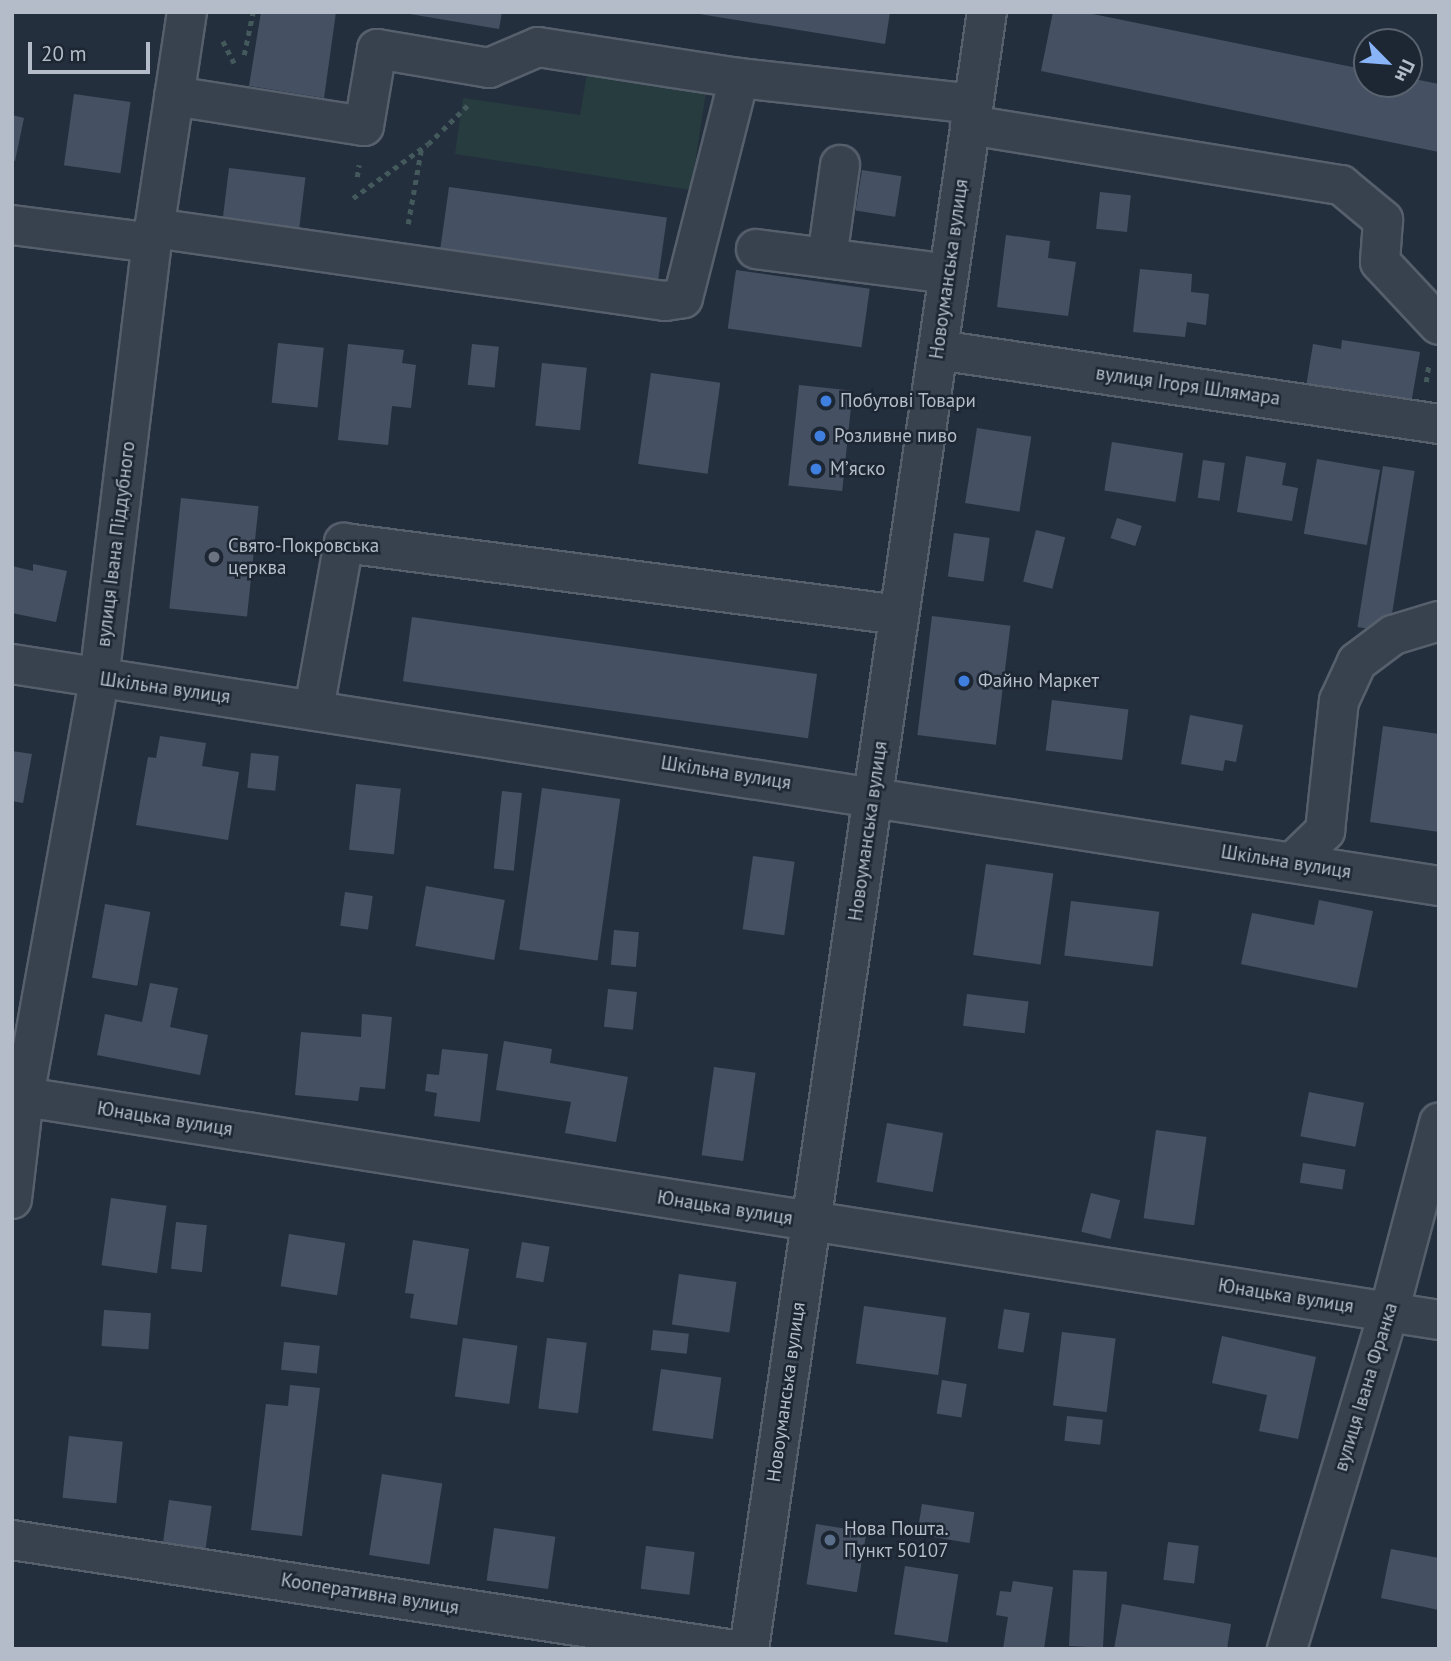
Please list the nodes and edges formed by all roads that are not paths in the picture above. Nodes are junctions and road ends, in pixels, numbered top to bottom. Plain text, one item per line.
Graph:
1 (187, 12) edge
2 (987, 12) edge
3 (739, 78) junction
4 (174, 96) junction
5 (972, 114) junction
6 (839, 165) dead end
7 (12, 225) edge
8 (153, 236) junction
9 (756, 249) dead end
10 (827, 258) junction
11 (948, 274) junction
12 (1437, 324) edge
13 (938, 350) junction
14 (1429, 422) edge
15 (899, 615) junction
16 (1439, 621) edge
17 (12, 664) edge
18 (99, 679) junction
19 (314, 709) junction
20 (873, 796) junction
21 (1293, 863) junction
22 (1439, 886) edge
23 (18, 1096) edge
24 (1439, 1123) edge
25 (12, 1199) edge
26 (811, 1221) junction
27 (1389, 1312) junction
28 (1439, 1320) edge
29 (12, 1540) edge
30 (728, 1649) edge
31 (749, 1649) edge
32 (1287, 1649) edge

1 - 4 street, вулиця Івана Піддубного
2 - 5 street, Новоуманська вулиця
3 - 4 street
3 - 5 street
3 - 8 street
4 - 8 street, вулиця Івана Піддубного
5 - 11 street, Новоуманська вулиця
5 - 12 street
6 - 10 street
7 - 8 street
8 - 18 street, вулиця Івана Піддубного
9 - 10 street
10 - 11 street
11 - 13 street, Новоуманська вулиця
13 - 14 street, вулиця Ігоря Шлямара
13 - 15 street, Новоуманська вулиця
15 - 19 street
15 - 20 street, Новоуманська вулиця
16 - 21 street
17 - 18 street, Шкільна вулиця
18 - 19 street, Шкільна вулиця
18 - 23 street, вулиця Івана Піддубного
19 - 20 street, Шкільна вулиця
20 - 21 street, Шкільна вулиця
20 - 26 street, Новоуманська вулиця
21 - 22 street, Шкільна вулиця
23 - 25 street, вулиця Івана Піддубного
23 - 26 street, Юнацька вулиця
24 - 27 street, вулиця Івана Франка
26 - 27 street, Юнацька вулиця
26 - 31 street, Новоуманська вулиця
27 - 28 street, Юнацька вулиця
27 - 32 street, вулиця Івана Франка
29 - 30 street, Кооперативна вулиця

